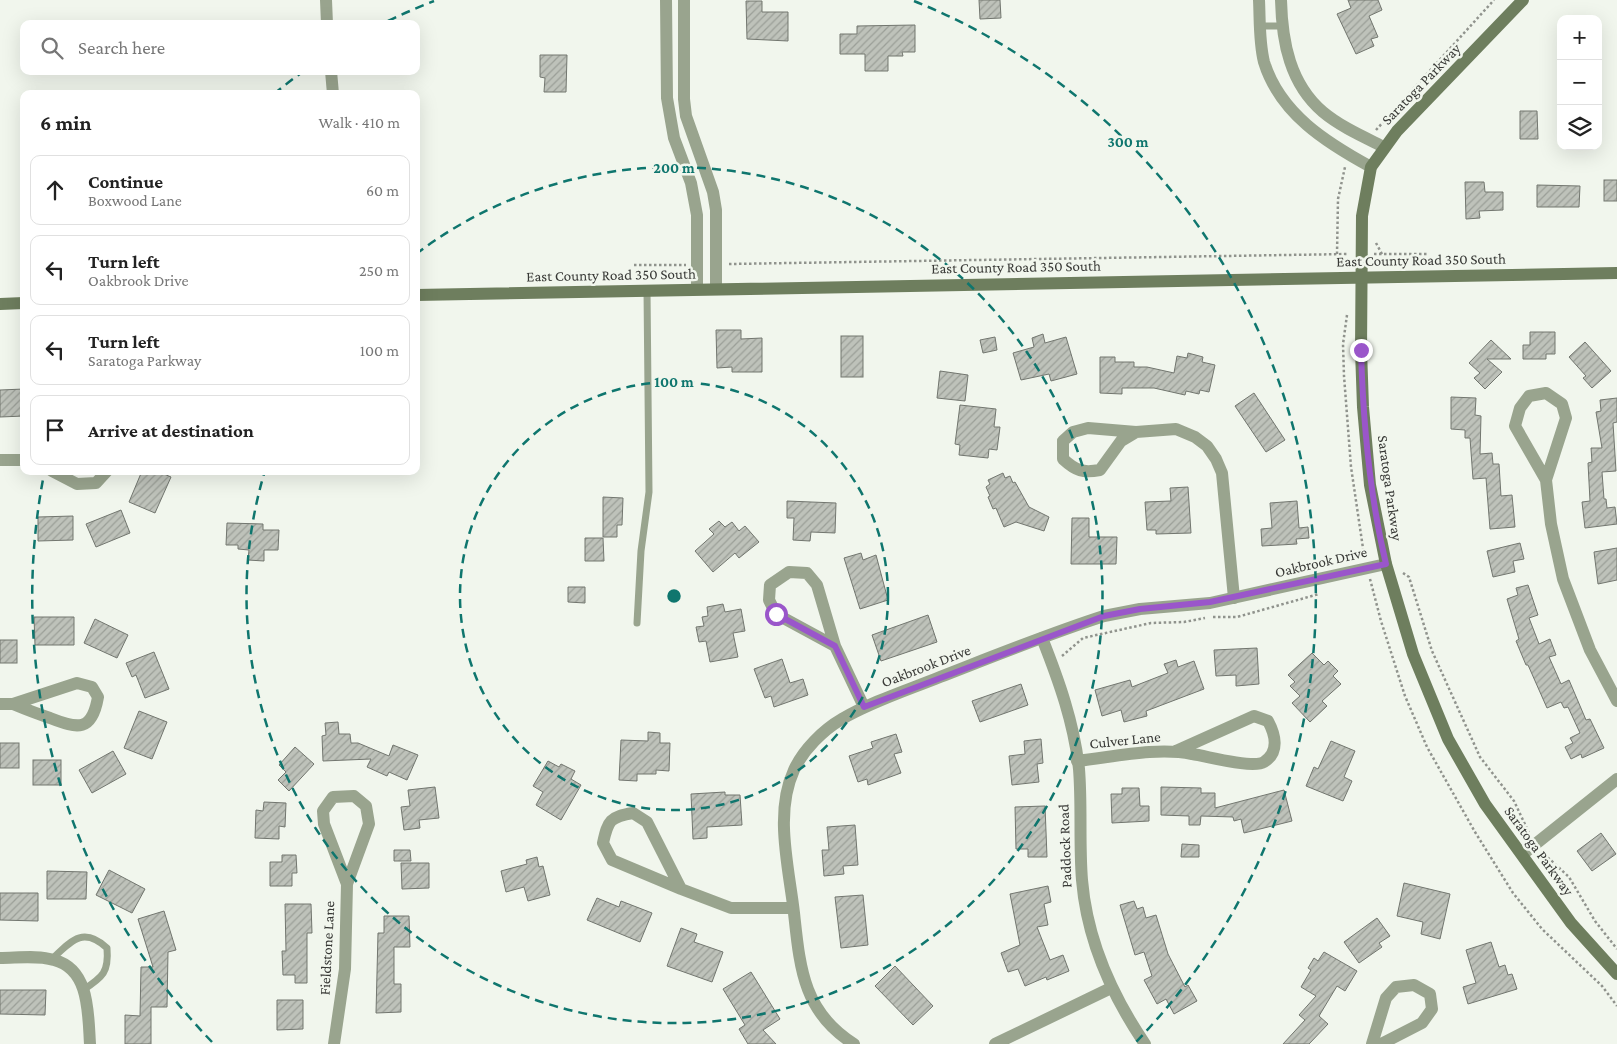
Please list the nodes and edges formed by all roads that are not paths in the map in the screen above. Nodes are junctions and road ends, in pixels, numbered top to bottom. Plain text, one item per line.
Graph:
1 (326, 0) edge
2 (666, 0) edge
3 (684, 0) edge
4 (1259, 0) edge
5 (1281, 0) edge
6 (1522, 0) edge
7 (327, 20) edge
8 (1260, 26) junction
9 (1283, 26) junction
10 (331, 75) edge
11 (333, 90) edge
12 (686, 112) junction
13 (670, 115) junction
14 (1384, 147) junction
15 (1371, 167) junction
16 (1617, 272) edge
17 (1361, 278) junction
18 (697, 289) junction
19 (716, 289) junction
20 (647, 290) junction
21 (420, 295) edge
22 (0, 304) edge
23 (20, 304) edge
24 (1136, 432) junction
25 (0, 460) edge
26 (20, 460) edge
27 (60, 475) edge
28 (103, 475) edge
29 (1546, 480) junction
30 (1388, 570) junction
31 (1234, 598) junction
32 (637, 623) dead end
33 (1042, 638) junction
34 (835, 646) junction
35 (1617, 701) edge
36 (6, 704) edge
37 (864, 707) junction
38 (1176, 751) junction
39 (1078, 761) junction
40 (1617, 779) edge
41 (1523, 854) junction
42 (347, 884) junction
43 (681, 889) junction
44 (793, 908) junction
45 (0, 958) edge
46 (52, 959) junction
47 (1617, 974) edge
48 (1111, 988) junction
49 (83, 990) junction
50 (90, 1044) edge
51 (334, 1044) edge
52 (854, 1044) edge
53 (995, 1044) edge
54 (1145, 1044) edge
55 (1372, 1044) edge
56 (1381, 1044) edge

1 - 7 street
2 - 13 street
3 - 12 street
4 - 8 street
5 - 9 street
6 - 14 street, Saratoga Parkway
8 - 9 lane
8 - 15 street
9 - 14 street
10 - 11 street
12 - 13 lane
12 - 19 street
13 - 18 street
14 - 15 street, Saratoga Parkway
15 - 17 street, Saratoga Parkway
16 - 17 street, East County Road 350 South
17 - 19 street, East County Road 350 South
17 - 30 street, Saratoga Parkway
18 - 19 street, East County Road 350 South
18 - 20 street, East County Road 350 South
20 - 21 street, East County Road 350 South
20 - 32 lane
22 - 23 street
24 - 24 street
24 - 31 street
25 - 26 street
27 - 28 street
29 - 29 street
29 - 35 street
30 - 31 street, Oakbrook Drive
30 - 41 street, Saratoga Parkway
31 - 33 street, Oakbrook Drive
33 - 37 street, Oakbrook Drive
33 - 39 street, Paddock Road
34 - 34 street
34 - 37 street
36 - 36 street
37 - 44 street, Oakbrook Drive
38 - 38 street, Culver Lane
38 - 39 street, Culver Lane
39 - 48 street, Paddock Road
40 - 41 street
41 - 47 street, Saratoga Parkway
42 - 42 street, Fieldstone Lane
42 - 51 street, Fieldstone Lane
43 - 43 street
43 - 44 street
44 - 52 street, Oakbrook Drive
45 - 46 street
46 - 49 street
46 - 49 lane
48 - 53 street
48 - 54 street, Paddock Road
49 - 50 street
55 - 56 street

